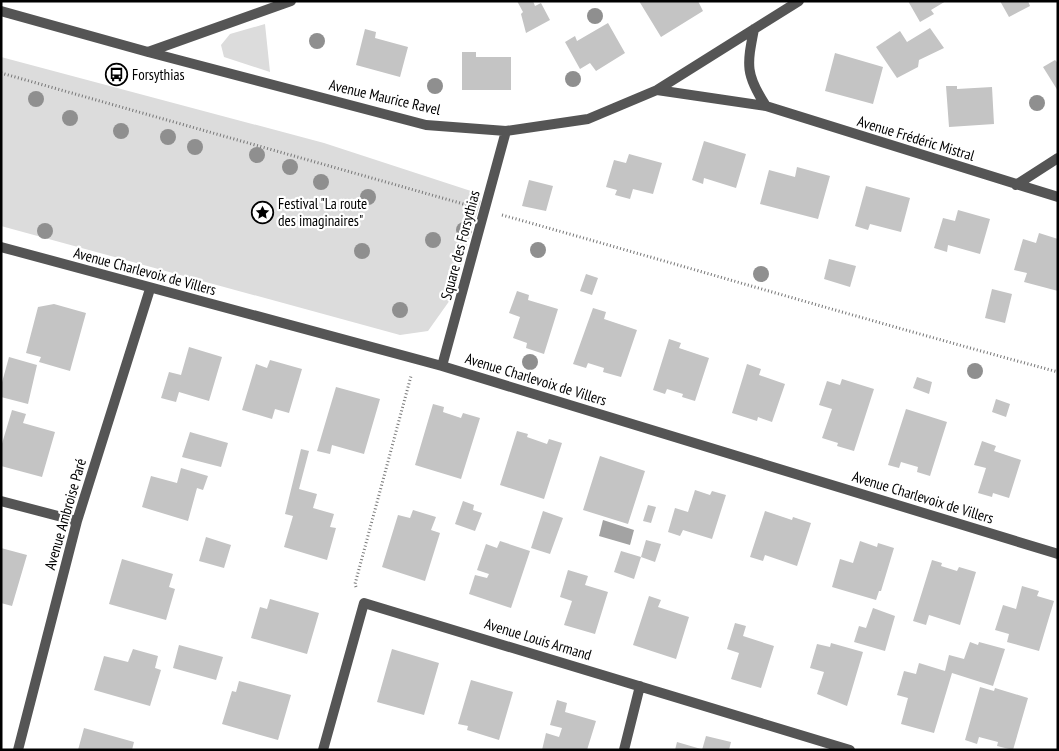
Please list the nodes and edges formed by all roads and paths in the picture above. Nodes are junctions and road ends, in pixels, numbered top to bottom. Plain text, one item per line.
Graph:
1 (291, 1) edge
2 (799, 1) edge
3 (1, 11) edge
4 (754, 29) junction
5 (148, 52) junction
6 (1, 73) edge
7 (658, 90) junction
8 (766, 106) junction
9 (506, 131) junction
10 (1058, 158) edge
11 (1016, 185) junction
12 (1058, 197) edge
13 (485, 210) junction
14 (1, 247) edge
15 (150, 289) junction
16 (415, 360) junction
17 (442, 366) junction
18 (1058, 372) edge
19 (1, 501) edge
20 (77, 521) junction
21 (1058, 554) edge
22 (364, 603) junction
23 (640, 686) junction
24 (18, 750) edge
25 (323, 750) edge
26 (624, 750) edge
27 (850, 750) edge

1 - 5 street
2 - 4 street, Avenue Maurice Ravel
3 - 5 street, Avenue Maurice Ravel
4 - 7 street, Avenue Maurice Ravel
4 - 8 street
5 - 9 street, Avenue Maurice Ravel
6 - 13 path
7 - 8 street, Avenue Frédéric Mistral
7 - 9 street, Avenue Maurice Ravel
8 - 11 street, Avenue Frédéric Mistral
9 - 13 street, Square des Forsythias
10 - 11 street
11 - 12 street, Avenue Frédéric Mistral
13 - 17 street, Square des Forsythias
13 - 18 path
14 - 15 street, Avenue Charlevoix de Villers
15 - 16 street, Avenue Charlevoix de Villers
15 - 20 street, Avenue Ambroise Paré
16 - 17 street, Avenue Charlevoix de Villers
16 - 22 path
17 - 21 street, Avenue Charlevoix de Villers
19 - 20 street
20 - 24 street, Avenue Ambroise Paré
22 - 23 street, Avenue Louis Armand
22 - 25 street
23 - 26 street
23 - 27 street, Avenue Louis Armand

